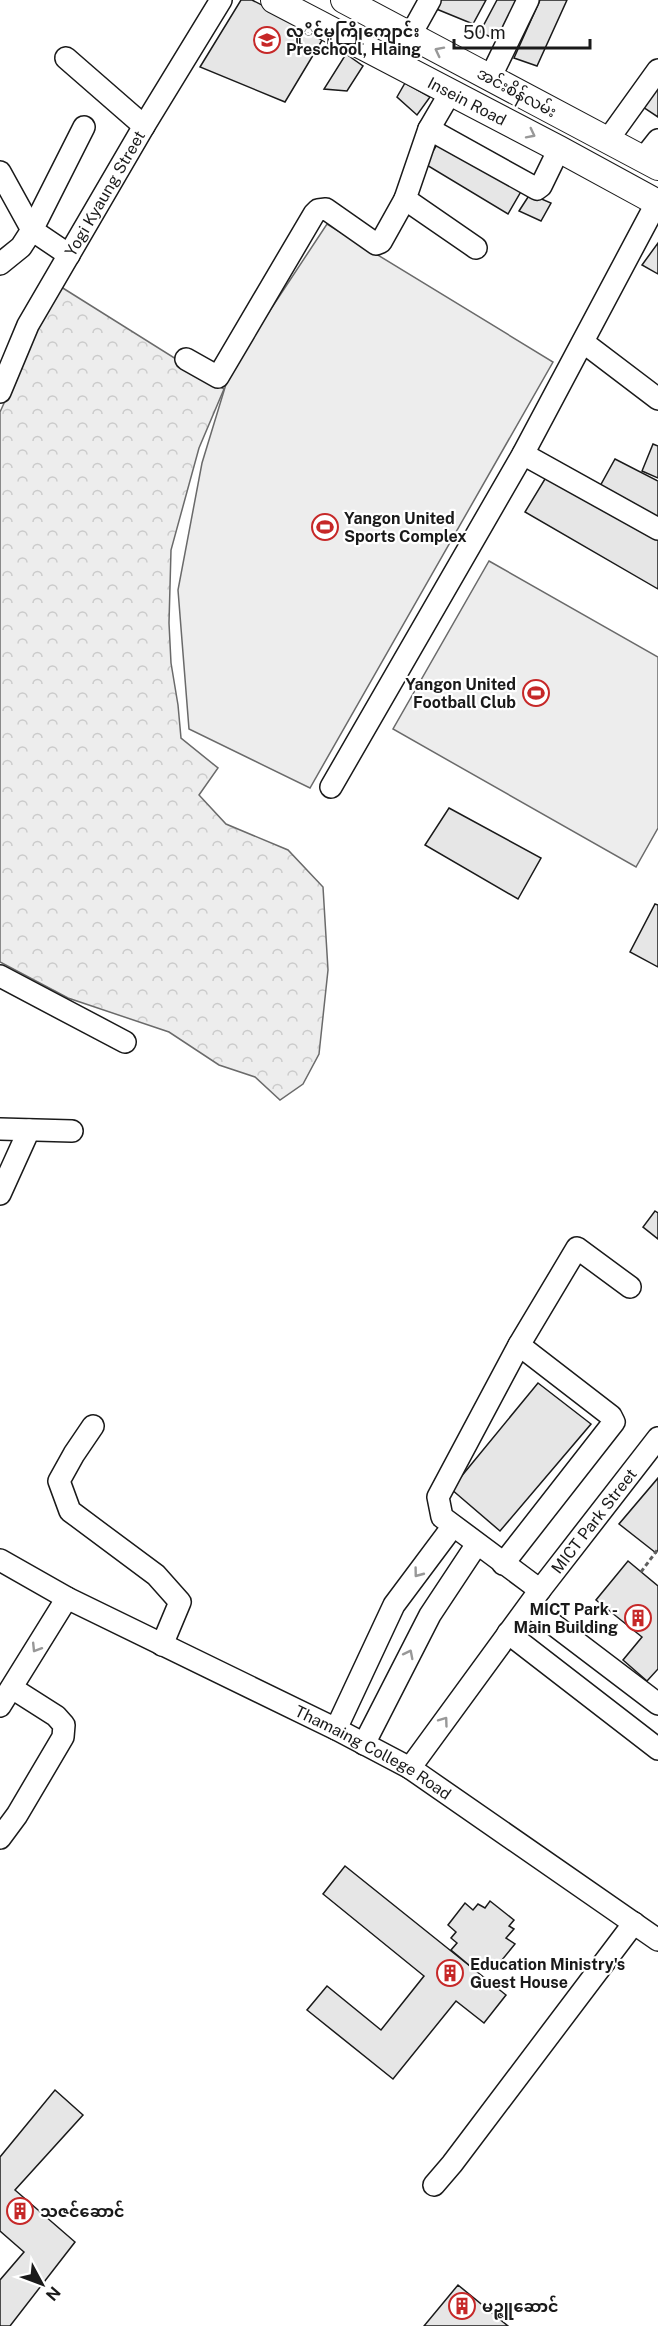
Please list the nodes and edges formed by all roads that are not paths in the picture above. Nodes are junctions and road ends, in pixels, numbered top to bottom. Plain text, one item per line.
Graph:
1 (221, 0) edge
2 (274, 0) edge
3 (344, 0) edge
4 (430, 0) edge
5 (528, 0) edge
6 (410, 36) junction
7 (66, 58) dead end
8 (658, 70) edge
9 (485, 75) junction
10 (457, 97) junction
11 (144, 126) junction
12 (84, 127) dead end
13 (429, 129) junction
14 (612, 143) junction
15 (559, 149) junction
16 (653, 156) edge
17 (0, 172) edge
18 (603, 172) junction
19 (405, 198) junction
20 (657, 202) edge
21 (32, 230) junction
22 (476, 248) dead end
23 (69, 255) junction
24 (0, 264) edge
25 (583, 342) junction
26 (9, 348) edge
27 (186, 359) dead end
28 (0, 392) edge
29 (658, 399) edge
30 (523, 454) junction
31 (658, 529) edge
32 (331, 787) dead end
33 (0, 976) edge
34 (125, 1042) dead end
35 (0, 1130) edge
36 (29, 1130) junction
37 (72, 1131) dead end
38 (0, 1194) edge
39 (630, 1287) dead end
40 (519, 1345) junction
41 (93, 1426) dead end
42 (658, 1438) edge
43 (453, 1526) junction
44 (477, 1544) junction
45 (0, 1560) edge
46 (503, 1564) junction
47 (403, 1593) junction
48 (535, 1598) junction
49 (67, 1599) junction
50 (430, 1615) junction
51 (508, 1634) junction
52 (162, 1645) junction
53 (12, 1688) junction
54 (658, 1704) edge
55 (0, 1706) edge
56 (336, 1729) junction
57 (364, 1744) junction
58 (658, 1749) edge
59 (410, 1768) junction
60 (0, 1838) edge
61 (634, 1923) junction
62 (658, 1940) edge
63 (434, 2185) dead end

1 - 11 street, Yogi Kyaung Street
2 - 10 main road, Insein Road
3 - 6 main road, အင်းစိန်လမ်း
4 - 6 street
5 - 9 street
9 -> 6 main road, အင်းစိန်လမ်း
7 - 11 street
8 - 14 street
9 - 10 main road
9 - 14 main road, အင်းစိန်လမ်း
10 - 13 street
10 -> 15 main road, Insein Road
11 - 23 street, Yogi Kyaung Street
12 - 21 street
13 - 15 street
13 - 19 street
14 - 16 main road, အင်းစိန်လမ်း
14 - 18 main road
15 - 18 main road, Insein Road
17 - 21 street
18 - 20 main road, Insein Road
19 - 22 street
19 - 27 street
20 - 25 street
21 - 23 street
21 - 24 street
23 - 26 street, Yogi Kyaung Street
25 - 29 street
25 - 30 street
26 - 28 street, Yogi Kyaung Street
30 - 31 street
30 - 32 street
33 - 34 street
35 - 36 street
36 - 37 street
36 - 38 street
39 - 40 street
40 - 43 street
40 - 46 street
41 - 52 street
42 - 48 street, MICT Park Street
43 - 44 street
43 -> 47 street
44 - 46 street
44 - 50 street
45 - 49 street
46 - 48 street
47 - 50 street
47 - 56 street
48 - 51 street, MICT Park Street
48 - 54 street
49 - 52 street, Thamaing College Road
49 -> 53 street
57 -> 50 street
51 - 58 street
59 -> 51 street, MICT Park Street
52 - 56 street, Thamaing College Road
53 - 55 street
53 - 60 street
56 - 57 street, Thamaing College Road
57 - 59 street, Thamaing College Road
59 - 61 street, Thamaing College Road
61 - 62 street, Thamaing College Road
61 - 63 street

